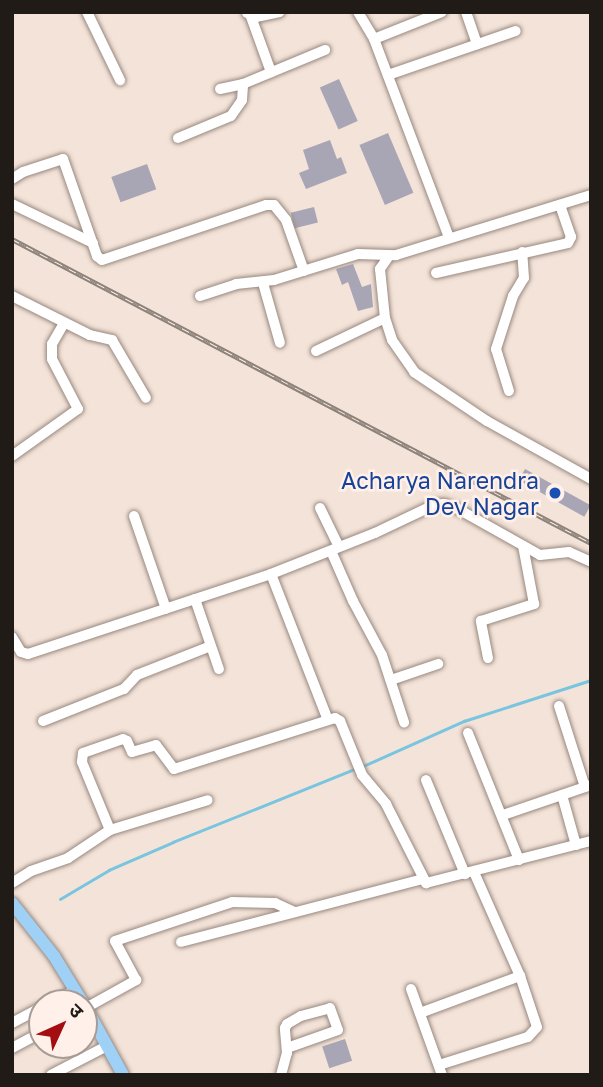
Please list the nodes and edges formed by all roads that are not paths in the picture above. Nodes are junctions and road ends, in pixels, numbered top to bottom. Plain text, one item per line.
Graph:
1 (88, 12) edge
2 (279, 12) edge
3 (358, 12) edge
4 (442, 12) edge
5 (466, 12) edge
6 (247, 13) edge
7 (516, 30) dead end
8 (374, 39) junction
9 (477, 44) junction
10 (325, 50) dead end
11 (271, 72) junction
12 (388, 75) junction
13 (120, 80) dead end
14 (243, 84) junction
15 (220, 89) dead end
16 (178, 138) dead end
17 (12, 178) edge
18 (591, 195) edge
19 (12, 204) edge
20 (560, 205) junction
21 (449, 237) junction
22 (93, 243) junction
23 (522, 252) junction
24 (389, 256) junction
25 (304, 271) junction
26 (436, 273) dead end
27 (262, 283) junction
28 (200, 296) dead end
29 (12, 297) edge
30 (385, 318) junction
31 (64, 323) junction
32 (281, 343) dead end
33 (316, 351) dead end
34 (509, 391) dead end
35 (146, 398) dead end
36 (14, 451) edge
37 (591, 479) edge
38 (320, 508) dead end
39 (134, 516) dead end
40 (523, 546) junction
41 (335, 549) junction
42 (591, 562) edge
43 (271, 574) junction
44 (195, 599) junction
45 (166, 609) junction
46 (12, 637) edge
47 (211, 646) junction
48 (488, 658) dead end
49 (438, 664) dead end
50 (219, 669) dead end
51 (391, 680) junction
52 (559, 706) dead end
53 (327, 718) junction
54 (43, 721) dead end
55 (404, 722) dead end
56 (468, 733) dead end
57 (426, 780) dead end
58 (588, 786) edge
59 (562, 795) junction
60 (208, 800) dead end
61 (503, 815) junction
62 (110, 830) junction
63 (591, 841) edge
64 (576, 845) junction
65 (519, 860) junction
66 (470, 873) junction
67 (422, 879) junction
68 (12, 883) edge
69 (12, 903) edge
70 (294, 912) junction
71 (181, 942) dead end
72 (520, 976) junction
73 (74, 989) edge
74 (411, 989) dead end
75 (98, 999) edge
76 (420, 1013) junction
77 (28, 1014) edge
78 (12, 1023) edge
79 (98, 1030) edge
80 (28, 1039) edge
81 (107, 1046) junction
82 (12, 1048) edge
83 (287, 1048) junction
84 (441, 1070) edge
85 (51, 1075) edge
86 (123, 1075) edge
87 (281, 1075) edge

1 - 13 street
2 - 6 street
3 - 8 street
4 - 8 street
5 - 9 street
6 - 11 street
7 - 9 street
8 - 12 street
9 - 12 street
10 - 11 street
11 - 14 street
12 - 21 street
14 - 15 street
14 - 16 street
17 - 22 street
18 - 20 street
19 - 22 street
20 - 21 street
20 - 23 street
21 - 24 street
22 - 25 street
23 - 26 street
23 - 34 street
24 - 25 street
24 - 30 street
25 - 27 street
27 - 28 street
27 - 32 street
29 - 31 street
30 - 33 street
30 - 37 street
31 - 35 street
31 - 36 street
38 - 41 street
39 - 45 street
40 - 41 street
40 - 42 street
40 - 48 street
41 - 43 street
41 - 51 street
43 - 44 street
43 - 53 street
44 - 45 street
44 - 47 street
45 - 46 street
47 - 50 street
47 - 54 street
49 - 51 street
51 - 55 street
52 - 58 street
53 - 62 street
53 - 67 street
56 - 61 street
57 - 66 street
58 - 59 street
59 - 61 street
59 - 64 street
60 - 62 street
61 - 65 street
62 - 68 street
63 - 64 street
64 - 65 street
65 - 66 street
66 - 67 street
66 - 72 street
67 - 70 street
69 - 73 main road
70 - 71 street
70 - 75 street
72 - 76 street
72 - 84 street
74 - 76 street
76 - 84 street
77 - 78 street
79 - 81 main road
80 - 82 street
81 - 85 street
81 - 86 main road
83 - 83 street
83 - 87 street

